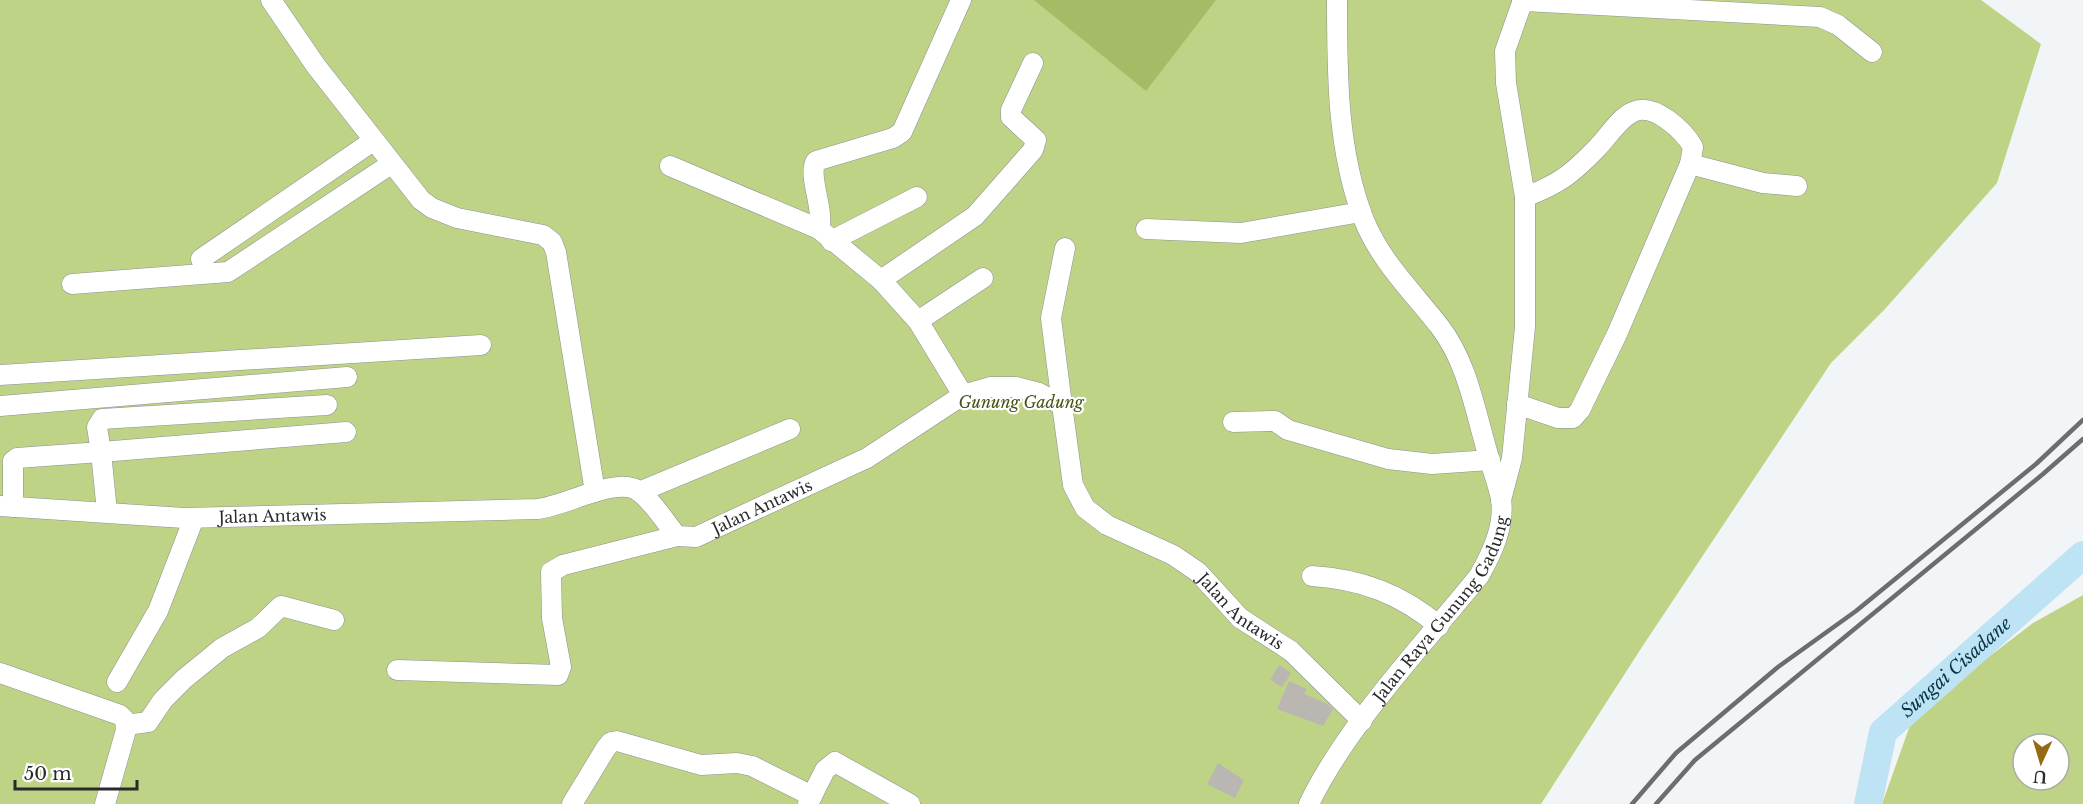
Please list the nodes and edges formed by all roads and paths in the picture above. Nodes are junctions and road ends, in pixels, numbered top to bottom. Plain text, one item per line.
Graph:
1 (271, 0) edge
2 (961, 0) edge
3 (1337, 0) edge
4 (1522, 0) edge
5 (1872, 52) dead end
6 (1033, 63) dead end
7 (373, 141) junction
8 (391, 164) junction
9 (1690, 164) junction
10 (670, 166) dead end
11 (1797, 186) dead end
12 (917, 197) dead end
13 (1525, 197) junction
14 (1361, 212) junction
15 (1146, 229) dead end
16 (825, 235) junction
17 (1065, 248) dead end
18 (201, 259) dead end
19 (983, 278) dead end
20 (881, 280) junction
21 (72, 284) dead end
22 (918, 321) junction
23 (481, 345) dead end
24 (0, 375) edge
25 (347, 376) dead end
26 (963, 395) junction
27 (1517, 404) junction
28 (327, 405) dead end
29 (1062, 405) junction
30 (0, 406) edge
31 (1233, 422) dead end
32 (790, 429) dead end
33 (346, 432) dead end
34 (101, 452) junction
35 (1490, 460) junction
36 (595, 492) junction
37 (639, 492) junction
38 (1501, 500) junction
39 (7, 506) edge
40 (107, 512) junction
41 (194, 518) junction
42 (677, 536) junction
43 (1312, 576) dead end
44 (334, 620) dead end
45 (1438, 626) junction
46 (397, 670) dead end
47 (0, 673) edge
48 (117, 682) dead end
49 (1362, 721) junction
50 (126, 725) junction
51 (810, 800) edge
52 (105, 804) edge
53 (572, 804) edge
54 (910, 804) edge
55 (1309, 804) edge

1 - 7 street
2 - 16 street
3 - 14 street, Jalan Raya Gunung Gadung
4 - 5 street
4 - 13 street
6 - 20 street
7 - 8 street
7 - 18 street
8 - 21 street
8 - 36 street
9 - 11 street
9 - 13 street
9 - 27 street
10 - 16 street
12 - 16 street
13 - 27 street
14 - 15 street
14 - 35 street, Jalan Raya Gunung Gadung
16 - 20 street
17 - 29 street
19 - 22 street
20 - 22 street
22 - 26 street
23 - 24 street
25 - 30 street
26 - 29 street, Jalan Antawis
26 - 42 street, Jalan Antawis
27 - 38 street
28 - 34 street
29 - 49 street, Jalan Antawis
31 - 35 street
32 - 37 street
33 - 34 street
34 - 39 street
34 - 40 street
35 - 38 street, Jalan Raya Gunung Gadung
36 - 37 street, Jalan Antawis
36 - 41 street, Jalan Antawis
37 - 42 street
38 - 45 street, Jalan Raya Gunung Gadung
39 - 40 street, Jalan Antawis
40 - 41 street, Jalan Antawis
41 - 48 street
42 - 46 street, Jalan Antawis
43 - 45 street
44 - 50 street
45 - 49 street, Jalan Raya Gunung Gadung
47 - 50 street
49 - 55 street, Jalan Raya Gunung Gadung
50 - 52 street
51 - 53 street
51 - 54 street

